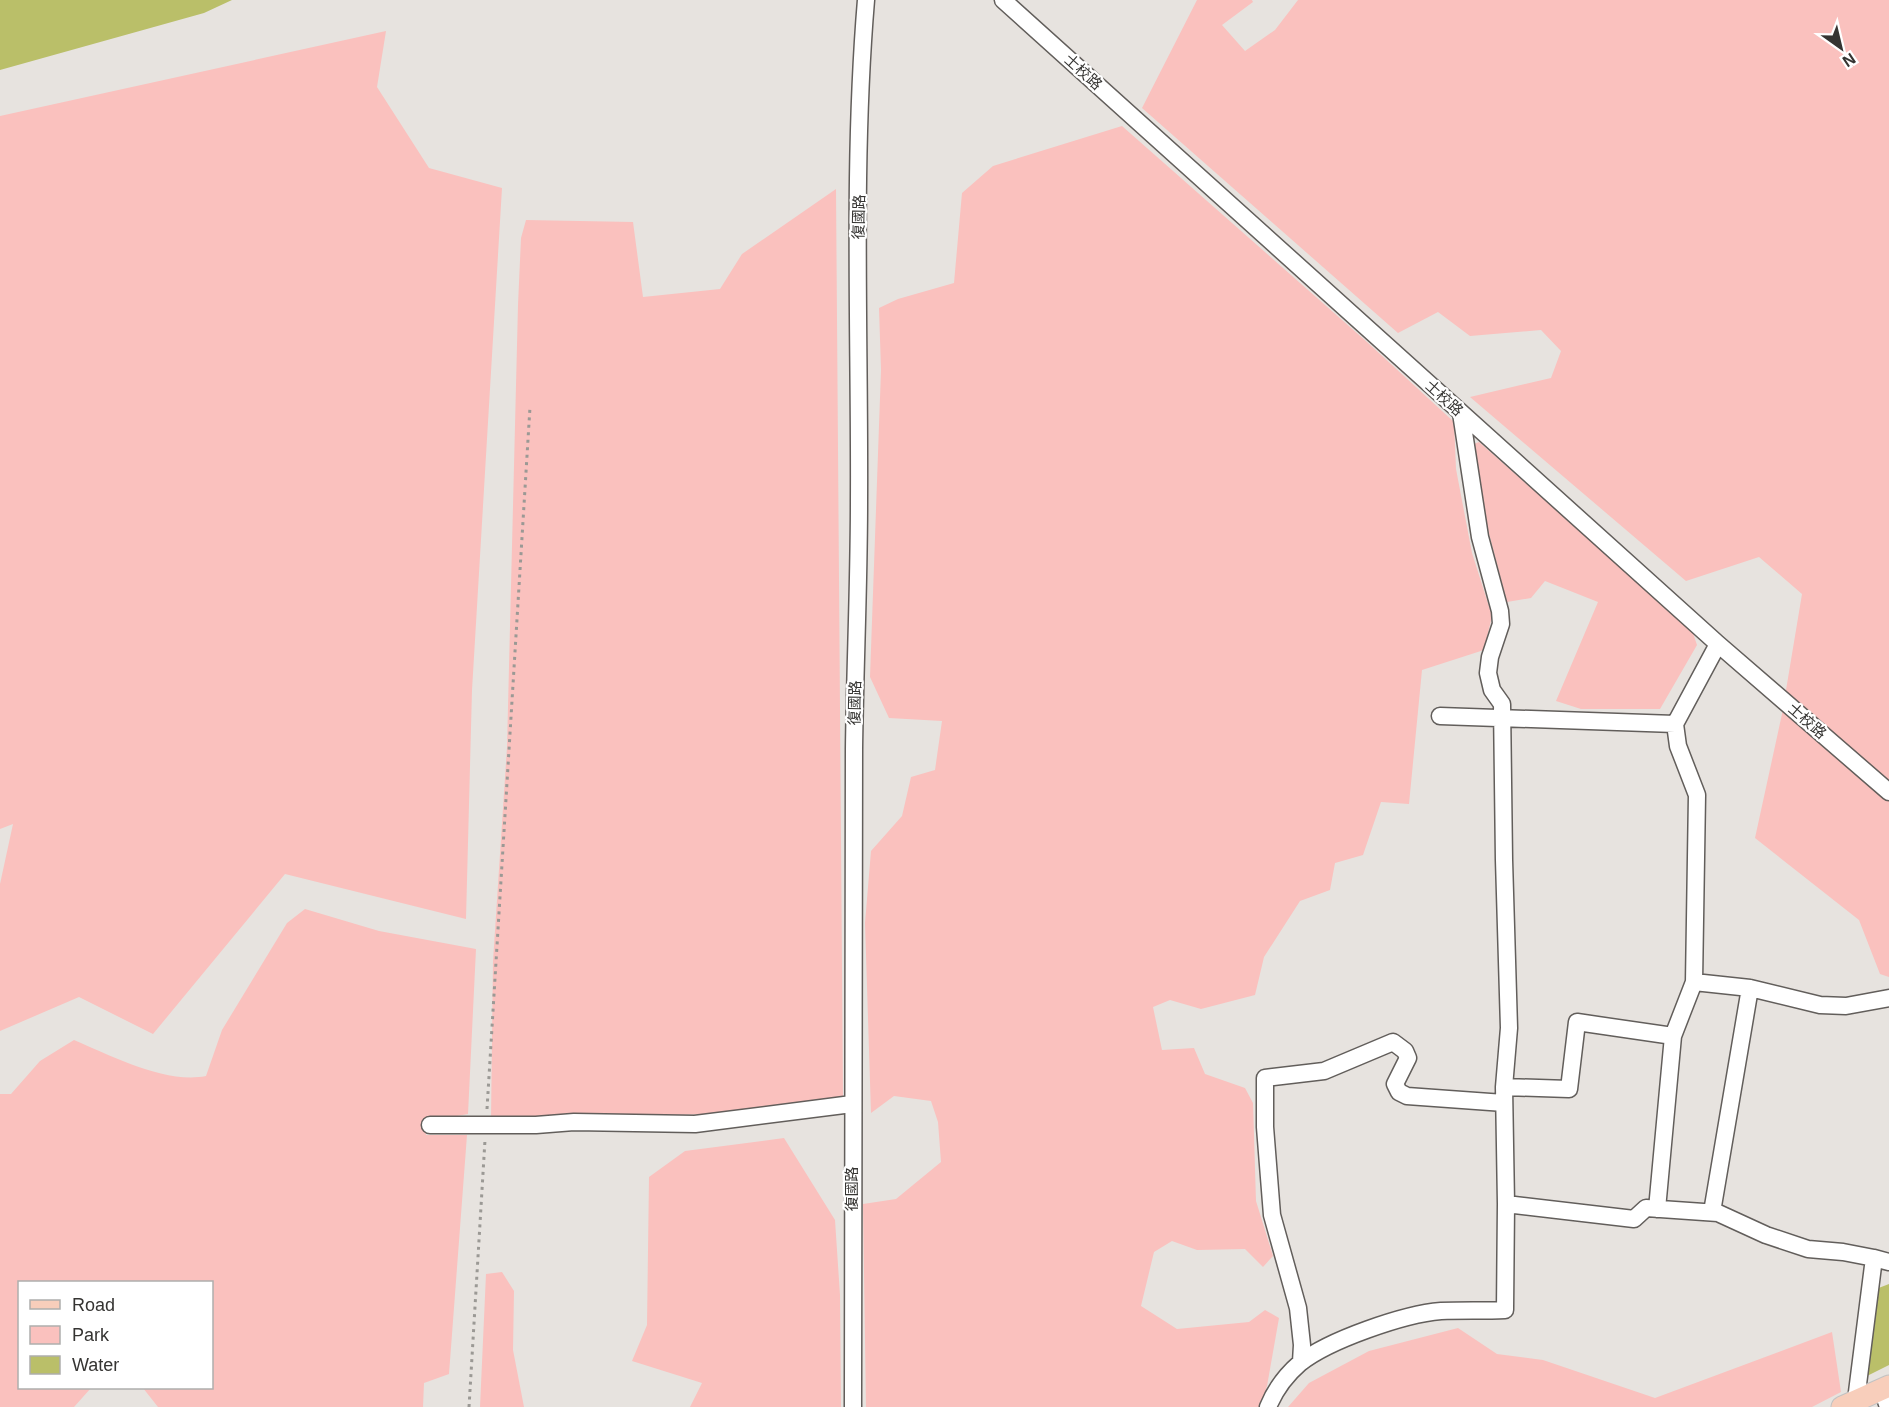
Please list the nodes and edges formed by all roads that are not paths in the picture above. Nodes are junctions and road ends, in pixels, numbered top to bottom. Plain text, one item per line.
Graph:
1 (866, 0) edge
2 (1003, 0) edge
3 (1461, 413) junction
4 (1718, 644) junction
5 (1440, 716) dead end
6 (1501, 718) junction
7 (1676, 723) junction
8 (1889, 792) edge
9 (1694, 982) junction
10 (1750, 988) junction
11 (1889, 998) edge
12 (1673, 1036) junction
13 (1504, 1095) junction
14 (852, 1104) junction
15 (430, 1125) dead end
16 (1506, 1204) junction
17 (1657, 1209) junction
18 (1712, 1212) junction
19 (1882, 1260) edge
20 (1301, 1362) junction
21 (1886, 1394) edge
22 (1849, 1404) edge
23 (853, 1407) edge
24 (1268, 1407) edge

1 - 14 street, 復國路
2 - 3 street, 士校路
3 - 4 street, 士校路
3 - 6 street
4 - 7 street
4 - 8 street, 士校路
5 - 6 street
6 - 7 street
6 - 13 street
7 - 9 street
9 - 10 street
9 - 12 street
10 - 11 street
10 - 18 street
12 - 13 street
12 - 17 street
13 - 16 street
13 - 20 street
14 - 15 street
14 - 23 street, 復國路
16 - 17 street
16 - 20 street
17 - 18 street
18 - 19 street
19 - 22 street
20 - 24 street
21 - 22 main road

